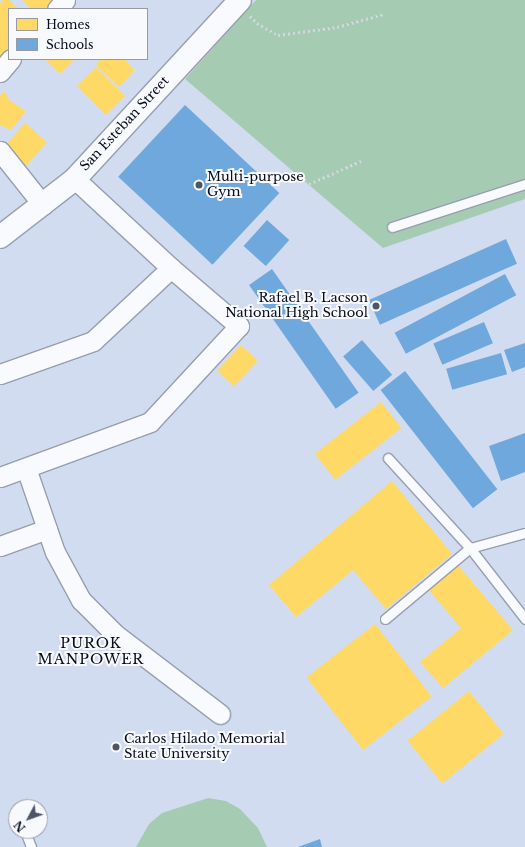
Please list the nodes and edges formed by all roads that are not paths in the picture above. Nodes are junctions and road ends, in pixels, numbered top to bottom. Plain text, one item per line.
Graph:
1 (66, 0) edge
2 (238, 1) edge
3 (58, 8) edge
4 (11, 60) edge
5 (0, 72) edge
6 (0, 151) edge
7 (75, 179) junction
8 (525, 184) edge
9 (43, 205) junction
10 (392, 227) dead end
11 (0, 237) edge
12 (172, 268) junction
13 (0, 374) edge
14 (388, 458) dead end
15 (26, 468) junction
16 (0, 477) edge
17 (47, 529) junction
18 (525, 533) edge
19 (0, 546) edge
20 (470, 548) junction
21 (525, 619) edge
22 (385, 620) dead end
23 (220, 714) dead end

1 - 3 street
2 - 7 street, San Esteban Street
4 - 5 street
6 - 9 street
7 - 9 street, San Esteban Street
7 - 12 street
8 - 10 lane
9 - 11 street, San Esteban Street
12 - 13 street
12 - 15 street
14 - 20 lane
15 - 16 street
15 - 17 street
17 - 19 street
17 - 23 street
18 - 20 lane
20 - 21 lane
20 - 22 lane

